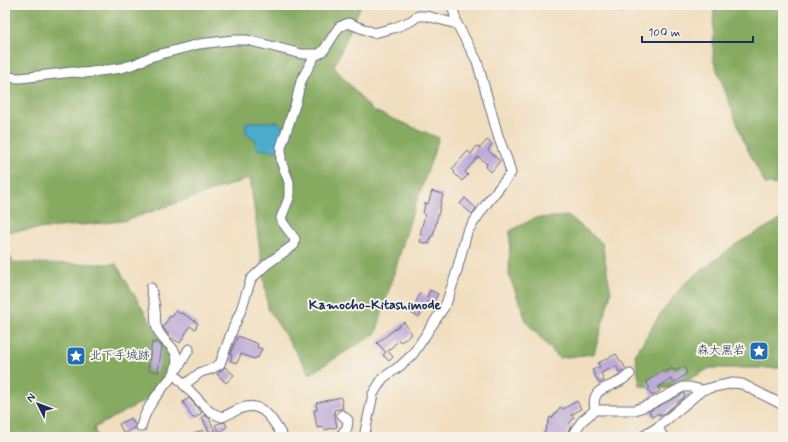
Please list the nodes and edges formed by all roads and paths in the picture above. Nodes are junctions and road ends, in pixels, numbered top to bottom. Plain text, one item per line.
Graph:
1 (452, 5) edge
2 (457, 24) junction
3 (315, 55) junction
4 (5, 77) edge
5 (151, 288) dead end
6 (189, 349) dead end
7 (174, 374) junction
8 (630, 374) dead end
9 (184, 385) junction
10 (702, 390) junction
11 (783, 405) edge
12 (595, 410) junction
13 (342, 415) dead end
14 (141, 427) dead end
15 (658, 427) junction
16 (283, 437) edge
17 (339, 437) edge
18 (364, 437) edge
19 (571, 437) edge
20 (642, 437) edge
21 (663, 437) edge

1 - 2 street
2 - 3 street
2 - 18 street
3 - 4 street
3 - 9 street
5 - 7 street
6 - 7 street
7 - 9 street
7 - 14 street
8 - 12 street
9 - 16 street
10 - 11 street
10 - 12 street
10 - 15 street
12 - 19 street
13 - 17 street
15 - 20 street
15 - 21 street

